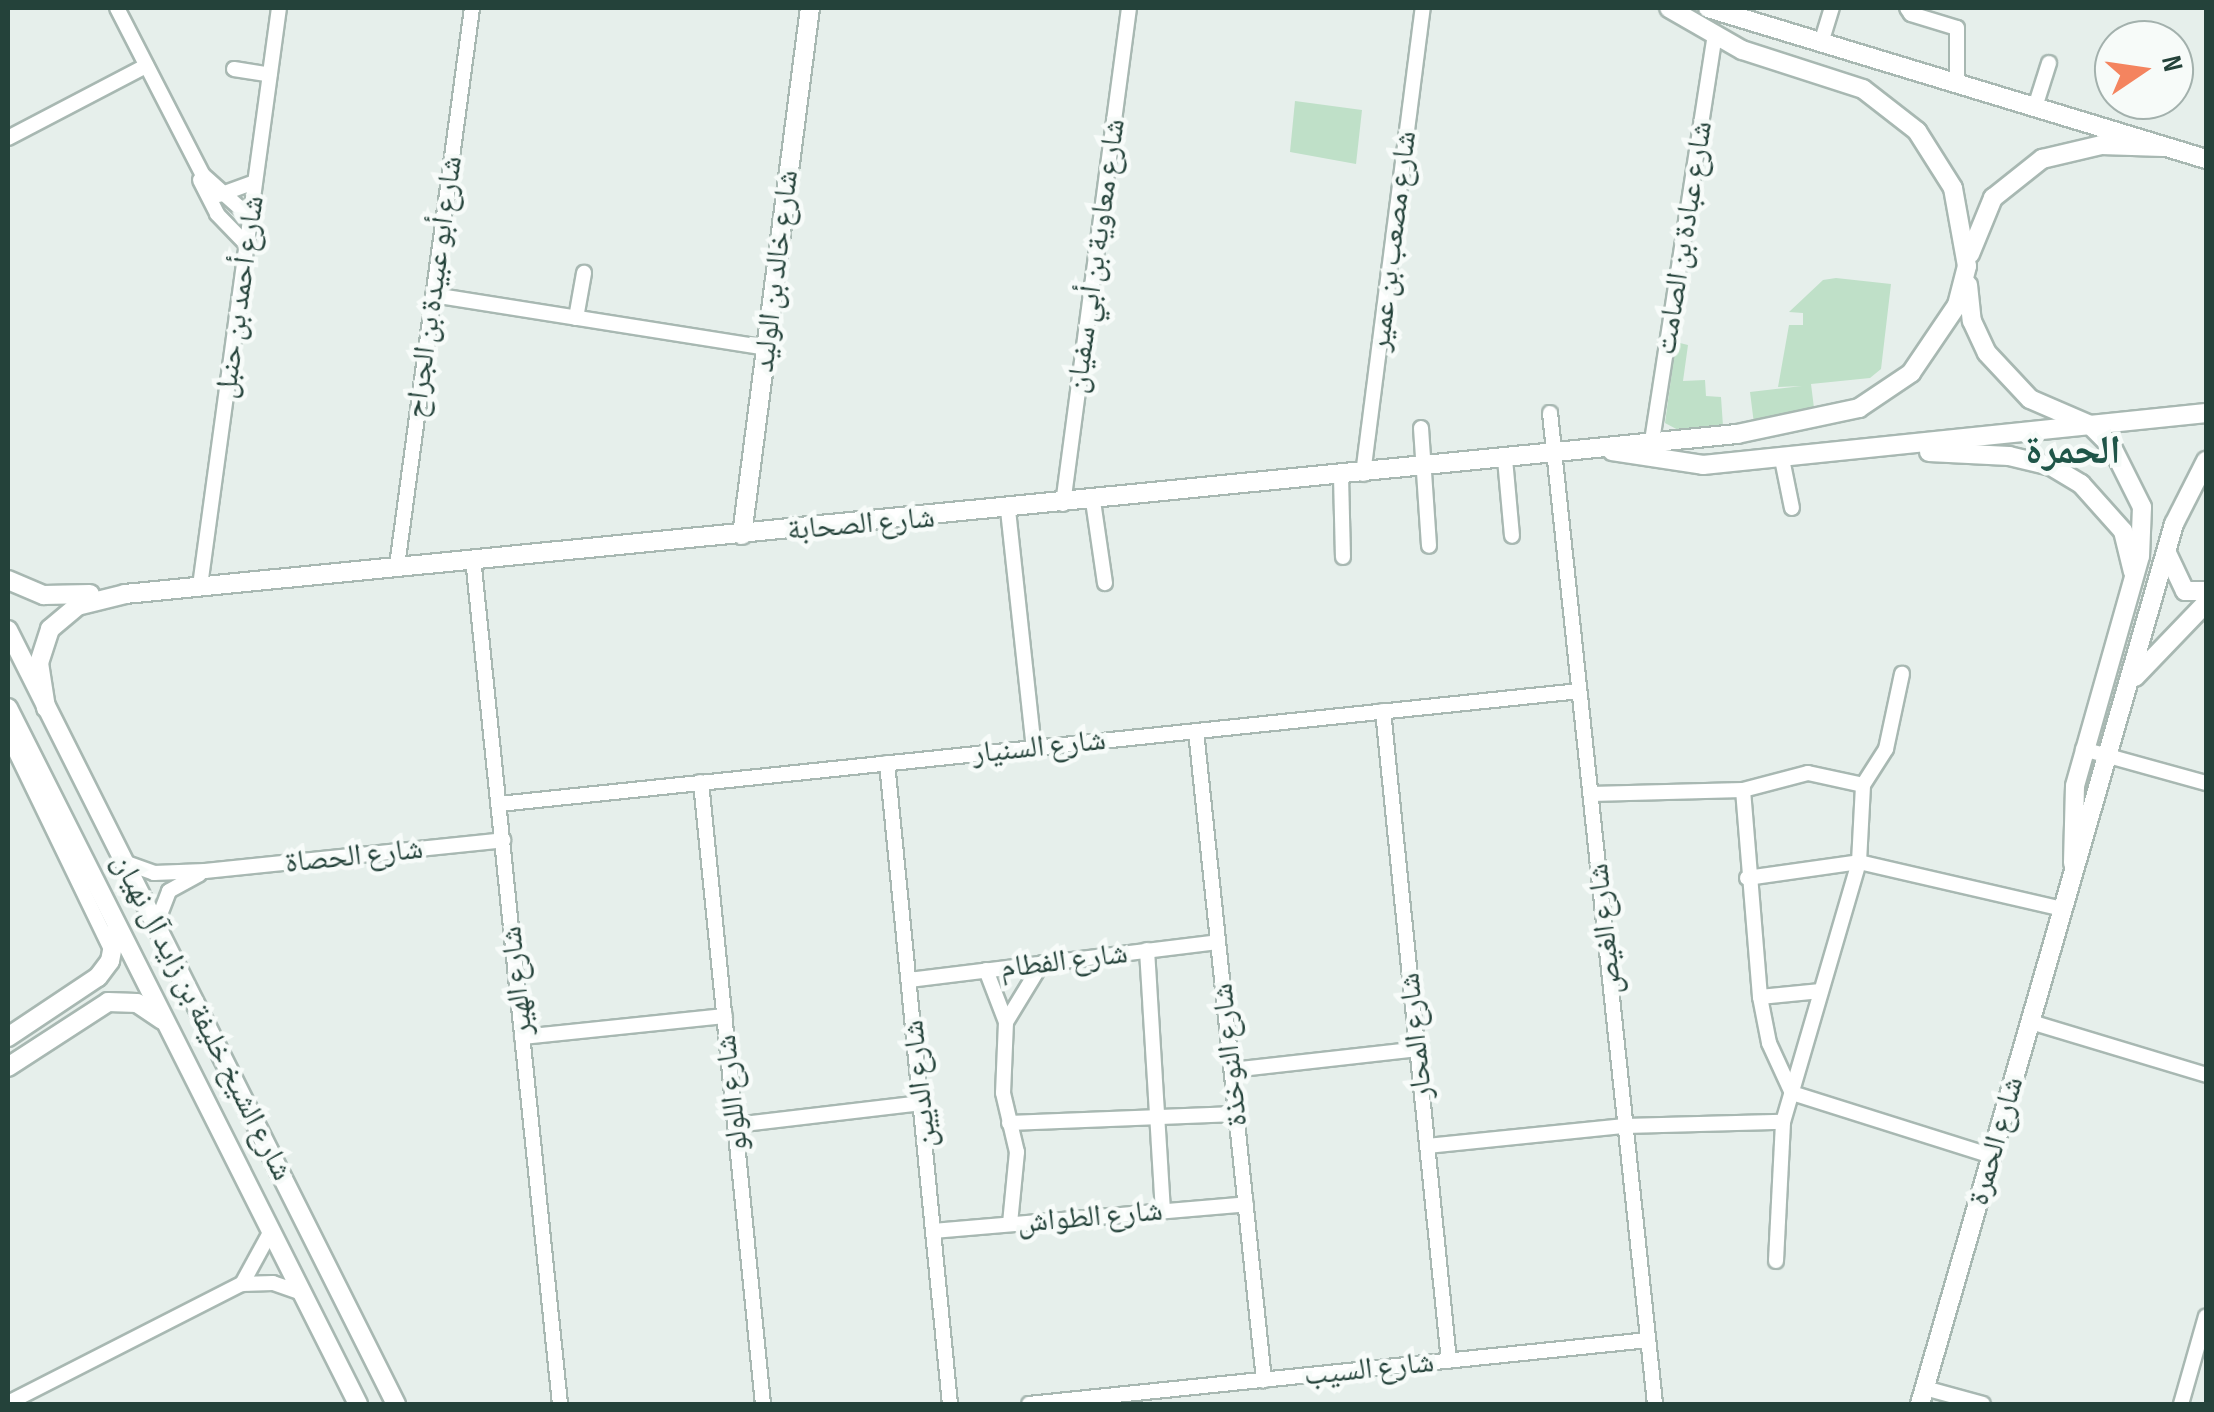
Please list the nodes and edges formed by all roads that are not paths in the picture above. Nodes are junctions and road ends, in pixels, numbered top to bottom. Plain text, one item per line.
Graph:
1 (116, 8) edge
2 (279, 8) edge
3 (472, 8) edge
4 (810, 8) edge
5 (1130, 8) edge
6 (1423, 8) edge
7 (1670, 8) edge
8 (1832, 8) edge
9 (1907, 8) edge
10 (1716, 10) edge
11 (1715, 36) junction
12 (1822, 40) junction
13 (2048, 63) dead end
14 (146, 66) junction
15 (234, 69) dead end
16 (270, 75) junction
17 (1957, 82) junction
18 (2036, 104) junction
19 (8, 138) edge
20 (2163, 147) junction
21 (2206, 159) edge
22 (196, 164) junction
23 (255, 182) junction
24 (219, 195) junction
25 (250, 218) junction
26 (247, 244) junction
27 (1967, 266) junction
28 (584, 273) dead end
29 (433, 295) junction
30 (576, 318) junction
31 (766, 348) junction
32 (1550, 412) dead end
33 (2206, 413) edge
34 (2090, 425) junction
35 (1421, 428) dead end
36 (1652, 440) junction
37 (1597, 448) junction
38 (1874, 449) junction
39 (1554, 454) junction
40 (1504, 459) junction
41 (1782, 459) junction
42 (2206, 461) edge
43 (1423, 468) junction
44 (1364, 474) junction
45 (1341, 476) junction
46 (1093, 500) junction
47 (1062, 504) junction
48 (1792, 508) dead end
49 (1008, 510) junction
50 (742, 534) junction
51 (1512, 536) dead end
52 (1430, 546) dead end
53 (2167, 550) junction
54 (1343, 557) dead end
55 (473, 558) junction
56 (397, 566) junction
57 (8, 580) edge
58 (2134, 580) junction
59 (1105, 583) dead end
60 (200, 586) junction
61 (2206, 591) edge
62 (125, 594) junction
63 (2206, 603) edge
64 (8, 630) edge
65 (1902, 674) dead end
66 (1579, 691) junction
67 (2124, 694) junction
68 (8, 708) edge
69 (46, 708) junction
70 (1383, 710) junction
71 (1196, 731) junction
72 (8, 736) edge
73 (1034, 748) junction
74 (2083, 749) junction
75 (2108, 755) junction
76 (887, 763) junction
77 (701, 782) junction
78 (2206, 783) edge
79 (1863, 785) junction
80 (1743, 790) junction
81 (1592, 794) junction
82 (499, 804) junction
83 (503, 840) junction
84 (124, 862) junction
85 (1858, 862) junction
86 (205, 872) junction
87 (1747, 878) junction
88 (2073, 878) junction
89 (2063, 909) junction
90 (117, 926) junction
91 (156, 926) junction
92 (1218, 942) junction
93 (1147, 950) junction
94 (112, 952) junction
95 (1042, 963) junction
96 (986, 970) junction
97 (909, 980) junction
98 (1821, 991) junction
99 (1760, 997) junction
100 (725, 1016) junction
101 (1006, 1022) junction
102 (2031, 1022) junction
103 (166, 1023) junction
104 (8, 1037) edge
105 (522, 1037) junction
106 (1418, 1049) junction
107 (8, 1066) edge
108 (1232, 1070) junction
109 (2206, 1075) edge
110 (1792, 1093) junction
111 (922, 1103) junction
112 (1158, 1114) junction
113 (1236, 1114) junction
114 (1783, 1122) junction
115 (1009, 1123) junction
116 (736, 1126) junction
117 (1626, 1126) junction
118 (1427, 1146) junction
119 (1992, 1156) junction
120 (1246, 1204) junction
121 (1162, 1211) junction
122 (1010, 1224) junction
123 (934, 1230) junction
124 (271, 1231) junction
125 (1776, 1260) dead end
126 (242, 1284) junction
127 (302, 1293) junction
128 (2206, 1316) edge
129 (1648, 1340) junction
130 (1449, 1361) junction
131 (1264, 1380) junction
132 (1923, 1396) edge
133 (1134, 1399) edge
134 (8, 1403) edge
135 (358, 1404) edge
136 (396, 1404) edge
137 (560, 1404) edge
138 (763, 1404) edge
139 (950, 1404) edge
140 (1029, 1404) edge
141 (1655, 1404) edge
142 (1982, 1404) edge
143 (2181, 1404) edge

1 - 14 street
2 - 16 street, شارع أحمد بن حنبل
3 - 29 street, شارع أبو عبيدة بن الجراح
4 - 31 street, شارع خالد بن الوليد
5 - 47 street, شارع معاوية بن أبي سفيان
6 - 44 street, شارع مصعب بن عمير
7 - 11 street
8 - 12 street
9 - 17 street
10 - 11 street
10 - 12 street
11 - 27 street
11 - 36 street, شارع عبادة بن الصامت
12 - 17 street
13 - 18 street
14 - 19 street
14 - 22 street
15 - 16 street
16 - 23 street, شارع أحمد بن حنبل
17 - 18 street
18 - 20 street
20 - 21 street
20 - 27 street, شارع الصحابة
22 - 24 street
22 - 26 street
23 - 24 street
23 - 25 street, شارع أحمد بن حنبل
24 - 25 street
25 - 26 street, شارع أحمد بن حنبل
26 - 60 street, شارع أحمد بن حنبل
27 - 34 street
27 - 36 street, شارع الصحابة
28 - 30 street
29 - 30 street
29 - 56 street, شارع أبو عبيدة بن الجراح
30 - 31 street
31 - 50 street, شارع خالد بن الوليد
32 - 39 street, شارع الغيص
33 - 34 street
34 - 38 street
34 - 58 street, شارع الحمرة
35 - 43 street
36 - 37 street, شارع الصحابة
37 - 39 street, شارع الصحابة
37 - 41 street
38 - 41 street
38 - 58 street
39 - 40 street, شارع الصحابة
39 - 66 street, شارع الغيص
40 - 43 street, شارع الصحابة
40 - 51 street
41 - 48 street
42 - 53 street, شارع الحمرة
43 - 44 street, شارع الصحابة
43 - 52 street
44 - 45 street, شارع الصحابة
45 - 46 street, شارع الصحابة
45 - 54 street
46 - 47 street, شارع الصحابة
46 - 59 street
47 - 49 street, شارع الصحابة
49 - 50 street, شارع الصحابة
49 - 73 street
50 - 55 street, شارع الصحابة
53 - 61 street
53 - 67 street, شارع الحمرة
55 - 56 street, شارع الصحابة
55 - 82 street, شارع الهير
56 - 60 street, شارع الصحابة
57 - 62 street, شارع الصحابة
58 - 74 street, شارع الحمرة
60 - 62 street, شارع الصحابة
62 - 69 street, شارع الصحابة
63 - 67 street
64 - 69 street, شارع الشيخ خليفة بن زايد آل نهيان
65 - 79 street
66 - 70 street, شارع السنيار
66 - 81 street, شارع الغيص
67 - 75 street, شارع الحمرة
68 - 90 street, شارع الشيخ خليفة بن زايد آل نهيان
69 - 84 street, شارع الشيخ خليفة بن زايد آل نهيان
70 - 71 street, شارع السنيار
70 - 106 street, شارع المحار
71 - 73 street, شارع السنيار
71 - 92 street, شارع النوخذة
72 - 94 street
73 - 76 street, شارع السنيار
74 - 75 street
74 - 88 street, شارع الحمرة
75 - 78 street
75 - 88 street, شارع الحمرة
76 - 77 street, شارع السنيار
76 - 97 street, شارع الديين
77 - 82 street, شارع السنيار
77 - 100 street, شارع اللولو
79 - 80 street
79 - 85 street
80 - 81 street
80 - 87 street
81 - 117 street, شارع الغيص
82 - 83 street, شارع الهير
83 - 86 street, شارع الحصاة
83 - 105 street, شارع الهير
84 - 86 street, شارع الحصاة
84 - 91 street, شارع الشيخ خليفة بن زايد آل نهيان
85 - 87 street
85 - 89 street
85 - 98 street
86 - 91 street
87 - 99 street
88 - 89 street, شارع الحمرة
89 - 102 street, شارع الحمرة
90 - 94 street
90 - 103 street, شارع الشيخ خليفة بن زايد آل نهيان
91 - 136 street, شارع الشيخ خليفة بن زايد آل نهيان
92 - 93 street, شارع الفطام
92 - 108 street, شارع النوخذة
93 - 95 street, شارع الفطام
93 - 112 street
94 - 104 street
95 - 96 street, شارع الفطام
95 - 101 street
96 - 97 street, شارع الفطام
96 - 101 street
97 - 111 street, شارع الديين
98 - 99 street
98 - 110 street
99 - 110 street
100 - 105 street
100 - 116 street, شارع اللولو
101 - 115 street
102 - 109 street
102 - 119 street, شارع الحمرة
103 - 107 street
103 - 124 street, شارع الشيخ خليفة بن زايد آل نهيان
105 - 137 street, شارع الهير
106 - 108 street
106 - 118 street, شارع المحار
108 - 113 street, شارع النوخذة
110 - 114 street
110 - 119 street
111 - 116 street
111 - 123 street, شارع الديين
112 - 113 street
112 - 115 street
112 - 121 street
113 - 120 street, شارع النوخذة
114 - 117 street
114 - 125 street
115 - 122 street
116 - 138 street, شارع اللولو
117 - 118 street
117 - 129 street, شارع الغيص
118 - 130 street, شارع المحار
119 - 132 street, شارع الحمرة
120 - 121 street, شارع الطواش
120 - 131 street, شارع النوخذة
121 - 122 street, شارع الطواش
122 - 123 street, شارع الطواش
123 - 139 street, شارع الديين
124 - 126 street
124 - 127 street, شارع الشيخ خليفة بن زايد آل نهيان
126 - 127 street
126 - 134 street
127 - 135 street, شارع الشيخ خليفة بن زايد آل نهيان
128 - 143 street
129 - 130 street, شارع السيب
129 - 141 street, شارع الغيص
130 - 131 street, شارع السيب
131 - 133 street, شارع السيب
132 - 142 street
133 - 140 street, شارع السيب

